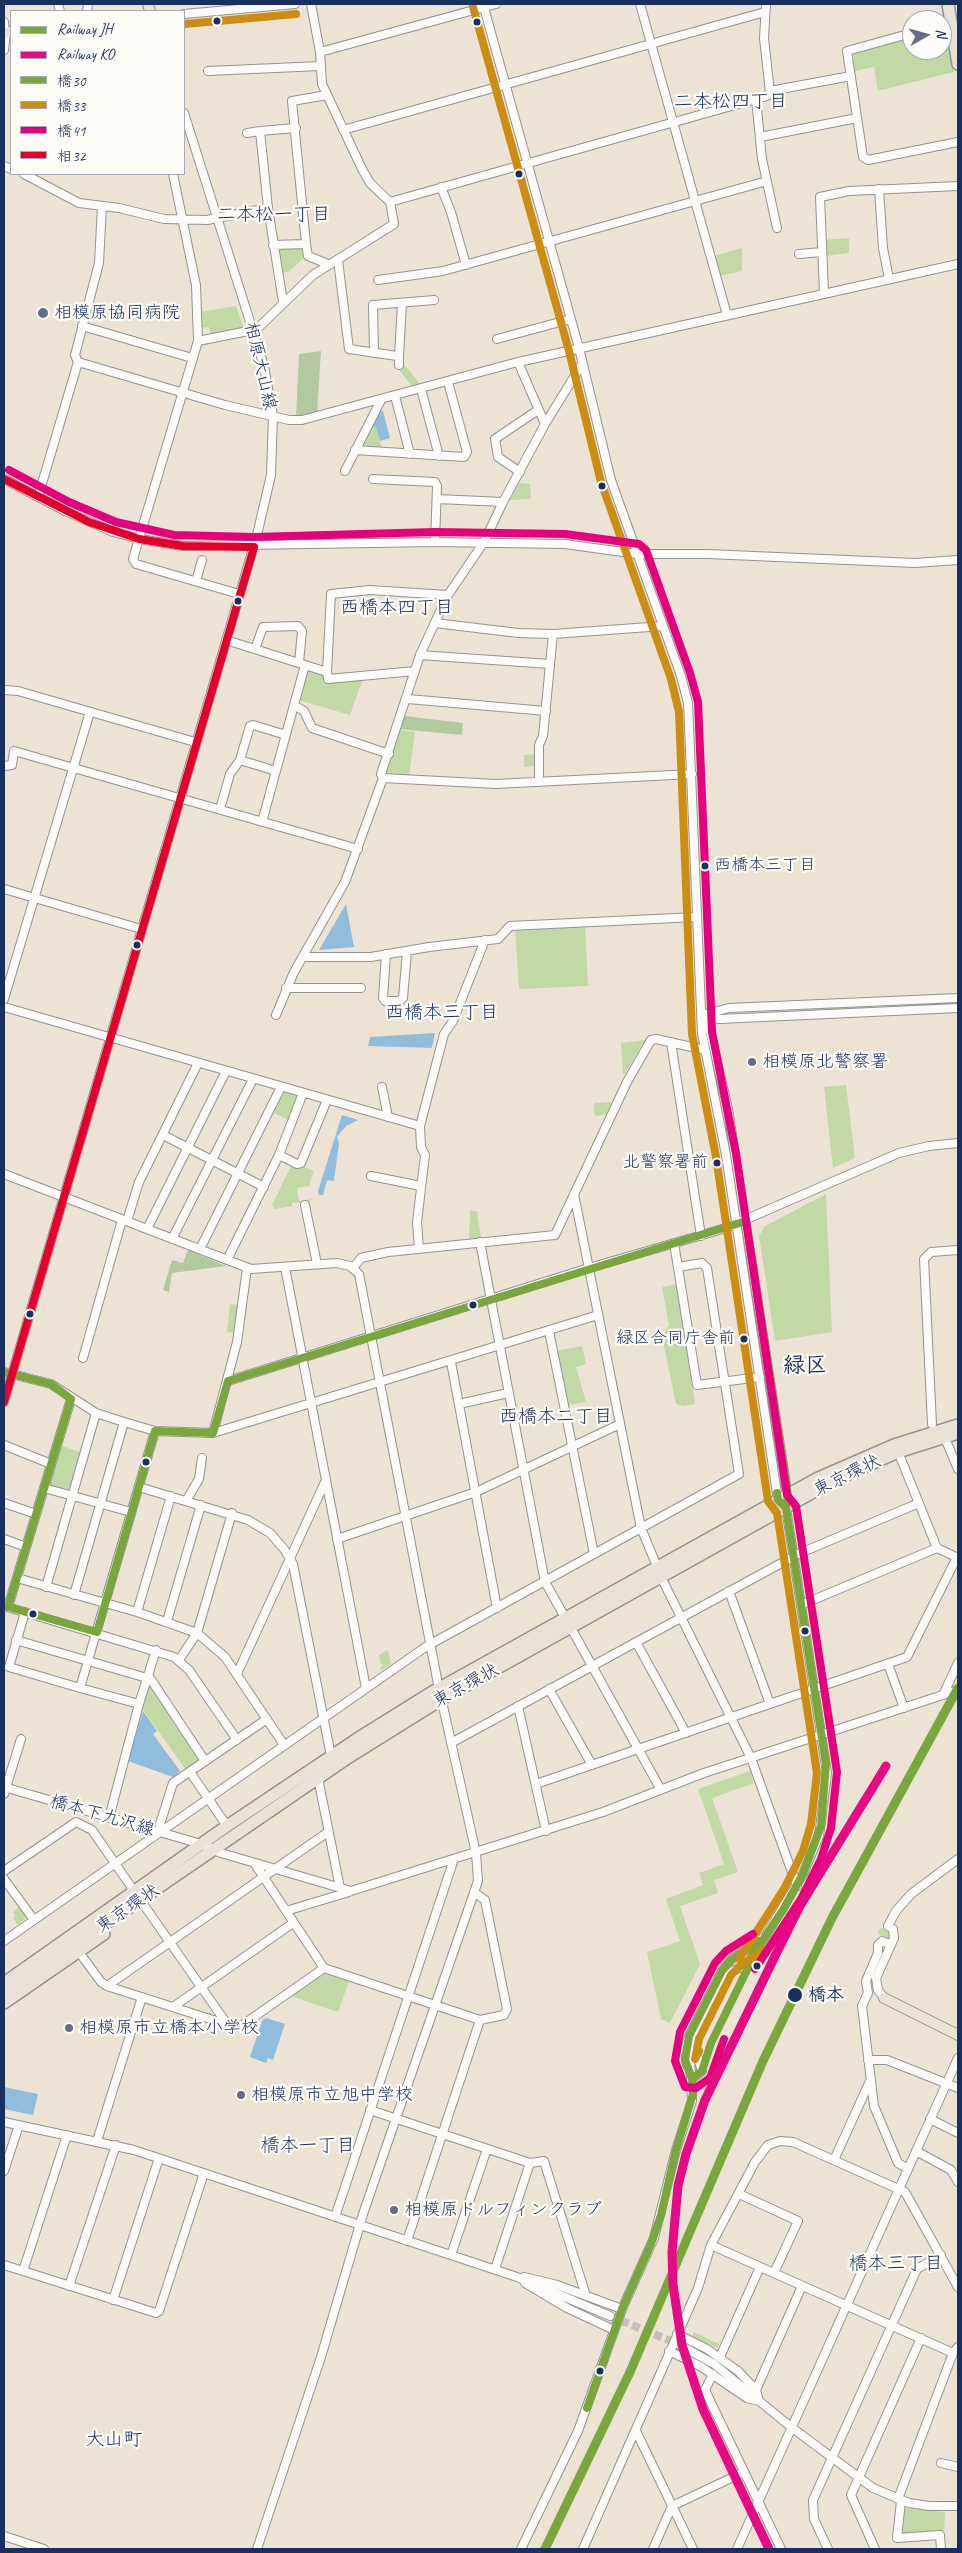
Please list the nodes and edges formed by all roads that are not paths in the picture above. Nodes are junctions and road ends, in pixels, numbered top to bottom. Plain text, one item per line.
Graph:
1 (295, 4) edge
2 (311, 4) edge
3 (496, 4) edge
4 (640, 4) edge
5 (259, 5) edge
6 (484, 6) edge
7 (765, 8) edge
8 (185, 14) edge
9 (6, 30) edge
10 (902, 36) edge
11 (952, 43) edge
12 (651, 44) junction
13 (4, 50) edge
14 (320, 52) junction
15 (958, 64) edge
16 (320, 66) junction
17 (208, 71) dead end
18 (851, 76) junction
19 (505, 84) junction
20 (770, 91) junction
21 (327, 95) junction
22 (756, 100) junction
23 (857, 118) junction
24 (673, 122) junction
25 (186, 126) edge
26 (296, 128) junction
27 (343, 130) junction
28 (260, 131) junction
29 (247, 133) dead end
30 (760, 137) junction
31 (958, 142) edge
32 (527, 163) junction
33 (26, 175) edge
34 (173, 175) edge
35 (767, 181) junction
36 (958, 186) edge
37 (441, 188) junction
38 (880, 189) junction
39 (695, 201) junction
40 (390, 202) junction
41 (102, 206) junction
42 (268, 208) junction
43 (217, 218) junction
44 (182, 219) junction
45 (777, 228) dead end
46 (549, 242) junction
47 (306, 244) junction
48 (273, 245) junction
49 (822, 252) junction
50 (799, 254) dead end
51 (338, 260) junction
52 (328, 264) junction
53 (958, 264) edge
54 (466, 265) junction
55 (889, 279) junction
56 (378, 280) dead end
57 (824, 293) junction
58 (434, 300) dead end
59 (283, 302) junction
60 (402, 303) junction
61 (727, 315) junction
62 (571, 319) junction
63 (82, 326) junction
64 (253, 330) junction
65 (497, 339) dead end
66 (198, 341) junction
67 (579, 348) junction
68 (374, 353) junction
69 (192, 358) junction
70 (78, 362) junction
71 (518, 362) junction
72 (582, 364) junction
73 (448, 382) junction
74 (421, 389) junction
75 (182, 392) junction
76 (395, 396) junction
77 (381, 400) junction
78 (538, 410) junction
79 (273, 416) junction
80 (545, 424) junction
81 (356, 450) junction
82 (410, 454) junction
83 (439, 456) junction
84 (345, 471) dead end
85 (520, 472) junction
86 (4, 479) edge
87 (373, 479) dead end
88 (38, 498) junction
89 (436, 499) junction
90 (503, 502) junction
91 (139, 539) junction
92 (436, 542) junction
93 (484, 542) junction
94 (254, 546) junction
95 (637, 554) junction
96 (202, 560) dead end
97 (958, 560) edge
98 (196, 581) junction
99 (239, 594) junction
100 (448, 595) junction
101 (435, 623) junction
102 (663, 626) junction
103 (553, 634) junction
104 (226, 640) junction
105 (255, 649) junction
106 (420, 655) junction
107 (302, 664) junction
108 (550, 664) junction
109 (415, 671) junction
110 (327, 672) junction
111 (4, 690) edge
112 (408, 699) junction
113 (294, 705) junction
114 (546, 711) junction
115 (90, 712) junction
116 (286, 735) junction
117 (195, 742) junction
118 (389, 754) junction
119 (240, 760) junction
120 (4, 766) edge
121 (72, 768) junction
122 (276, 771) junction
123 (692, 774) junction
124 (383, 778) junction
125 (539, 782) junction
126 (179, 798) junction
127 (220, 809) junction
128 (262, 822) junction
129 (358, 849) junction
130 (4, 889) edge
131 (33, 898) junction
132 (696, 917) junction
133 (141, 930) junction
134 (485, 940) junction
135 (407, 951) junction
136 (386, 954) junction
137 (303, 957) junction
138 (286, 988) junction
139 (361, 988) dead end
140 (958, 998) edge
141 (4, 999) edge
142 (4, 1007) edge
143 (958, 1008) edge
144 (276, 1015) dead end
145 (702, 1015) junction
146 (109, 1038) junction
147 (671, 1042) junction
148 (705, 1050) junction
149 (198, 1063) junction
150 (226, 1071) junction
151 (253, 1079) junction
152 (281, 1087) junction
153 (382, 1087) dead end
154 (303, 1093) junction
155 (327, 1100) junction
156 (388, 1117) junction
157 (420, 1126) junction
158 (163, 1135) junction
159 (958, 1143) edge
160 (188, 1148) junction
161 (279, 1154) junction
162 (212, 1160) junction
163 (238, 1173) junction
164 (4, 1174) edge
165 (370, 1176) dead end
166 (421, 1186) junction
167 (264, 1187) junction
168 (574, 1194) junction
169 (63, 1197) junction
170 (306, 1205) dead end
171 (125, 1220) junction
172 (746, 1221) junction
173 (736, 1224) junction
174 (147, 1229) junction
175 (701, 1236) junction
176 (172, 1239) junction
177 (480, 1242) junction
178 (674, 1243) junction
179 (200, 1249) junction
180 (419, 1249) junction
181 (958, 1250) edge
182 (227, 1260) junction
183 (317, 1264) junction
184 (286, 1267) junction
185 (678, 1267) junction
186 (247, 1268) junction
187 (354, 1268) junction
188 (589, 1268) junction
189 (490, 1300) junction
190 (598, 1316) junction
191 (549, 1331) junction
192 (372, 1336) junction
193 (499, 1347) junction
194 (82, 1358) dead end
195 (302, 1358) junction
196 (451, 1362) junction
197 (8, 1373) edge
198 (760, 1377) junction
199 (228, 1381) junction
200 (381, 1382) junction
201 (724, 1382) junction
202 (508, 1393) junction
203 (71, 1399) junction
204 (4, 1402) edge
205 (311, 1404) junction
206 (459, 1404) junction
207 (96, 1413) junction
208 (958, 1417) edge
209 (124, 1422) junction
210 (620, 1424) junction
211 (932, 1424) junction
212 (958, 1425) edge
213 (155, 1431) junction
214 (213, 1433) junction
215 (958, 1433) edge
216 (953, 1442) edge
217 (4, 1445) edge
218 (572, 1446) junction
219 (202, 1458) dead end
220 (901, 1458) junction
221 (51, 1464) junction
222 (841, 1467) junction
223 (861, 1468) junction
224 (523, 1469) junction
225 (958, 1469) edge
226 (326, 1482) junction
227 (139, 1487) junction
228 (44, 1488) junction
229 (476, 1492) junction
230 (72, 1496) junction
231 (171, 1496) junction
232 (186, 1501) junction
233 (784, 1501) junction
234 (4, 1503) edge
235 (919, 1503) junction
236 (101, 1504) junction
237 (201, 1505) junction
238 (131, 1512) junction
239 (36, 1514) junction
240 (232, 1514) junction
241 (407, 1516) junction
242 (641, 1528) junction
243 (4, 1539) edge
244 (337, 1539) junction
245 (26, 1547) junction
246 (937, 1548) junction
247 (594, 1554) junction
248 (793, 1557) junction
249 (958, 1558) edge
250 (291, 1560) junction
251 (660, 1574) junction
252 (17, 1578) junction
253 (545, 1582) junction
254 (46, 1587) junction
255 (729, 1591) junction
256 (74, 1595) junction
257 (105, 1603) junction
258 (801, 1605) junction
259 (6, 1607) edge
260 (497, 1608) junction
261 (24, 1612) junction
262 (137, 1612) junction
263 (681, 1618) junction
264 (167, 1621) junction
265 (568, 1623) junction
266 (97, 1632) junction
267 (197, 1633) junction
268 (16, 1640) junction
269 (636, 1642) junction
270 (431, 1644) junction
271 (156, 1650) junction
272 (178, 1660) junction
273 (88, 1661) junction
274 (958, 1663) edge
275 (888, 1664) junction
276 (592, 1666) junction
277 (237, 1674) junction
278 (148, 1676) junction
279 (80, 1688) junction
280 (366, 1688) junction
281 (550, 1690) junction
282 (813, 1690) junction
283 (958, 1690) edge
284 (441, 1694) junction
285 (943, 1695) junction
286 (139, 1704) junction
287 (770, 1704) junction
288 (518, 1706) junction
289 (904, 1708) junction
290 (324, 1718) junction
291 (730, 1718) junction
292 (266, 1719) junction
293 (686, 1733) junction
294 (821, 1735) junction
295 (21, 1739) dead end
296 (237, 1740) junction
297 (451, 1743) junction
298 (284, 1745) junction
299 (640, 1748) junction
300 (331, 1756) junction
301 (751, 1758) junction
302 (205, 1761) junction
303 (592, 1765) junction
304 (190, 1772) junction
305 (318, 1778) junction
306 (536, 1784) junction
307 (4, 1790) edge
308 (661, 1790) junction
309 (208, 1798) junction
310 (109, 1818) junction
311 (227, 1826) junction
312 (546, 1831) junction
313 (160, 1832) junction
314 (328, 1832) junction
315 (201, 1844) junction
316 (213, 1851) junction
317 (476, 1853) junction
318 (454, 1859) junction
319 (958, 1859) edge
320 (115, 1864) junction
321 (255, 1864) junction
322 (273, 1869) junction
323 (4, 1871) edge
324 (263, 1876) junction
325 (4, 1879) edge
326 (797, 1886) junction
327 (340, 1888) junction
328 (351, 1891) junction
329 (474, 1892) junction
330 (137, 1896) junction
331 (117, 1903) junction
332 (286, 1912) junction
333 (34, 1920) junction
334 (293, 1923) junction
335 (770, 1930) junction
336 (4, 1941) edge
337 (170, 1942) junction
338 (891, 1945) junction
339 (79, 1952) junction
340 (732, 1959) junction
341 (748, 1964) junction
342 (324, 1968) junction
343 (4, 1974) edge
344 (4, 1983) edge
345 (107, 1986) junction
346 (202, 1987) junction
347 (4, 1993) edge
348 (868, 1993) junction
349 (408, 1996) junction
350 (142, 1997) junction
351 (884, 1998) junction
352 (4, 2003) edge
353 (435, 2005) junction
354 (173, 2007) junction
355 (480, 2020) junction
356 (227, 2024) junction
357 (958, 2035) edge
358 (958, 2058) edge
359 (868, 2060) junction
360 (692, 2079) junction
361 (870, 2080) junction
362 (947, 2083) junction
363 (958, 2088) edge
364 (370, 2110) junction
365 (397, 2119) junction
366 (930, 2119) junction
367 (4, 2122) edge
368 (19, 2125) junction
369 (958, 2133) edge
370 (443, 2134) junction
371 (67, 2135) junction
372 (97, 2141) junction
373 (116, 2145) junction
374 (487, 2148) junction
375 (916, 2151) junction
376 (159, 2158) junction
377 (834, 2160) junction
378 (530, 2163) junction
379 (908, 2169) junction
380 (4, 2171) edge
381 (204, 2173) junction
382 (958, 2182) edge
383 (898, 2189) junction
384 (739, 2194) junction
385 (335, 2218) junction
386 (359, 2225) junction
387 (407, 2241) junction
388 (711, 2245) junction
389 (451, 2255) junction
390 (941, 2255) junction
391 (4, 2265) edge
392 (760, 2267) junction
393 (495, 2270) junction
394 (23, 2271) junction
395 (774, 2273) junction
396 (518, 2277) junction
397 (958, 2285) edge
398 (69, 2286) junction
399 (802, 2286) junction
400 (586, 2296) junction
401 (113, 2300) junction
402 (846, 2305) junction
403 (622, 2309) junction
404 (610, 2316) tunnel mouth
405 (892, 2326) junction
406 (614, 2330) junction
407 (677, 2334) junction
408 (921, 2338) junction
409 (678, 2344) tunnel mouth
410 (955, 2350) edge
411 (669, 2351) junction
412 (720, 2357) junction
413 (713, 2374) junction
414 (756, 2390) junction
415 (759, 2401) junction
416 (792, 2427) junction
417 (636, 2431) junction
418 (832, 2458) junction
419 (941, 2462) dead end
420 (958, 2467) edge
421 (744, 2472) junction
422 (858, 2478) junction
423 (900, 2500) junction
424 (758, 2502) junction
425 (672, 2506) junction
426 (958, 2506) edge
427 (4, 2536) edge
428 (44, 2549) edge
429 (257, 2549) edge
430 (521, 2549) edge
431 (582, 2549) edge
432 (653, 2549) edge
433 (693, 2549) edge
434 (737, 2549) edge
435 (781, 2549) edge
436 (828, 2549) edge
437 (875, 2549) edge
438 (940, 2549) edge

1 - 5 street
2 - 14 street
3 - 6 street
4 - 12 street
5 - 8 street
6 - 14 street
6 - 19 street
7 - 12 street
7 - 20 street
9 - 13 street
10 - 18 street
11 - 15 highway
12 - 19 street
12 - 24 street
14 - 16 street
16 - 17 street
16 - 21 street
18 - 20 street
18 - 23 street
19 - 27 street
19 - 32 street
20 - 22 street
21 - 26 street
21 - 27 street
22 - 24 street
22 - 30 street
23 - 30 street
23 - 31 street
24 - 32 street
24 - 39 street
25 - 43 street, 相原大山線
26 - 28 street
26 - 47 street
27 - 40 street
28 - 29 street
28 - 42 street
30 - 35 street
32 - 37 street
32 - 46 street
33 - 41 street
34 - 44 street
35 - 39 street
35 - 45 street
36 - 38 street
37 - 40 street
37 - 54 street
38 - 49 street
38 - 55 street
39 - 46 street
39 - 61 street
40 - 51 street
41 - 44 street
41 - 63 street
42 - 43 street
42 - 48 street
43 - 44 street
43 - 64 street, 相原大山線
44 - 66 street
46 - 54 street
46 - 62 street
47 - 48 street
47 - 52 street
48 - 59 street
49 - 50 street
49 - 57 street
51 - 52 street
51 - 68 street
52 - 59 street
53 - 55 street
54 - 56 street
55 - 57 street
57 - 61 street
58 - 60 street
59 - 64 street
60 - 68 street
60 - 68 street
61 - 67 street
62 - 65 street
62 - 67 street
63 - 69 street
63 - 70 street
64 - 66 street
64 - 79 street, 相原大山線
66 - 69 street
67 - 71 street
67 - 72 street
69 - 75 street
70 - 75 street
70 - 88 street
71 - 73 street
71 - 78 street
72 - 80 street
72 - 95 street
73 - 74 street
73 - 83 street
74 - 76 street
74 - 83 street
75 - 79 street
75 - 91 street
76 - 77 street
76 - 82 street
77 - 79 street
77 - 81 street
78 - 80 street
78 - 85 street
79 - 94 street, 相原大山線
80 - 85 street
81 - 82 street
81 - 84 street
82 - 83 street
85 - 90 street
86 - 88 street
87 - 89 street
88 - 91 street
89 - 90 street
89 - 92 street
90 - 93 street
91 - 94 street
91 - 98 street
92 - 93 street
92 - 94 street
93 - 95 street
93 - 100 street
94 - 99 street, 相原大山線
95 - 97 street
95 - 102 street
96 - 98 street
98 - 99 street
99 - 104 street, 相原大山線
100 - 101 street
100 - 110 street
101 - 103 street
101 - 106 street
102 - 103 street
102 - 123 street
103 - 108 street
104 - 105 street
104 - 117 street, 相原大山線
105 - 107 street
105 - 107 street
106 - 108 street
106 - 109 street
107 - 110 street
107 - 113 street
108 - 114 street
109 - 110 street
109 - 112 street
111 - 115 street
112 - 114 street
112 - 118 street
113 - 116 street
113 - 118 street
114 - 125 street
115 - 117 street
115 - 121 street
116 - 119 street
116 - 122 street
117 - 126 street, 相原大山線
118 - 124 street
119 - 122 street
119 - 127 street
120 - 121 street
121 - 126 street
121 - 131 street
122 - 128 street
123 - 125 street
123 - 132 street
124 - 125 street
124 - 129 street
126 - 127 street
126 - 133 street, 相原大山線
127 - 128 street
128 - 129 street
129 - 137 street
130 - 131 street
131 - 133 street
131 - 141 street
132 - 134 street
132 - 145 street
133 - 146 street, 相原大山線
134 - 135 street
134 - 157 street
135 - 136 street
135 - 136 street
136 - 137 street
137 - 138 street
138 - 139 street
138 - 144 street
140 - 145 street
142 - 146 street
143 - 145 street
145 - 148 street
145 - 172 street
146 - 149 street
146 - 169 street, 相原大山線
147 - 148 street
147 - 168 street
147 - 175 street
148 - 173 street
149 - 150 street
149 - 158 street
150 - 151 street
150 - 160 street
151 - 152 street
151 - 162 street
152 - 154 street
152 - 163 street
153 - 156 street
154 - 155 street
154 - 161 street
155 - 156 street
155 - 161 street
156 - 157 street
157 - 166 street
158 - 160 street
158 - 171 street
159 - 172 street
160 - 162 street
160 - 174 street
161 - 167 street
162 - 163 street
162 - 176 street
163 - 167 street
163 - 179 street
164 - 169 street
165 - 166 street
166 - 180 street
167 - 182 street
168 - 177 street
168 - 188 street
169 - 171 street
169 - 197 street, 相原大山線
170 - 183 street
171 - 174 street
171 - 194 street
172 - 173 street
172 - 233 street
173 - 175 street
173 - 198 street
174 - 176 street
175 - 178 street
176 - 179 street
177 - 180 street
177 - 189 street
178 - 185 street
178 - 188 street
179 - 182 street
180 - 187 street
181 - 211 street
182 - 186 street
183 - 184 street
183 - 187 street
184 - 186 street
184 - 195 street
185 - 201 street
185 - 201 street
186 - 199 street
187 - 192 street
188 - 189 street
188 - 190 street
189 - 192 street
189 - 193 street
190 - 191 street
190 - 210 street
191 - 193 street
191 - 218 street
192 - 195 street
192 - 200 street
193 - 196 street
193 - 202 street
195 - 199 street
195 - 205 street
196 - 200 street
196 - 206 street
197 - 203 street
197 - 204 street, 相原大山線
198 - 201 street
198 - 233 street
199 - 214 street
200 - 205 street
200 - 241 street
201 - 242 street
202 - 206 street
202 - 224 street
203 - 207 street
203 - 221 street
205 - 214 street
205 - 226 street
206 - 229 street
207 - 209 street
207 - 230 street
208 - 211 highway
209 - 213 street
209 - 236 street
210 - 218 street
210 - 242 street
211 - 222 highway
212 - 222 highway, 東京環状
213 - 214 street
213 - 227 street
215 - 223 highway, 東京環状
216 - 220 highway
216 - 225 street
217 - 221 street
218 - 224 street
218 - 247 street
219 - 232 street
220 - 223 highway
220 - 235 street
221 - 228 street
222 - 233 highway, 東京環状
223 - 233 highway, 東京環状
224 - 229 street
224 - 253 street
226 - 244 street
226 - 250 street
227 - 231 street
227 - 238 street
228 - 230 street
228 - 239 street
229 - 241 street
229 - 260 street
230 - 236 street
230 - 254 street
231 - 232 street
231 - 262 street
232 - 237 street
233 - 248 street
233 - 251 highway, 東京環状
234 - 239 street
235 - 246 street
235 - 248 street
236 - 238 street
236 - 256 street
237 - 240 street
237 - 264 street
238 - 257 street
239 - 245 street
240 - 250 street
240 - 267 street
241 - 244 street
241 - 270 street
242 - 247 street
242 - 251 street
243 - 245 street
244 - 280 street
245 - 252 street
246 - 249 street
246 - 258 street
247 - 253 street
248 - 255 street
248 - 258 street
249 - 275 street
250 - 277 street
250 - 290 street
251 - 263 street
251 - 265 highway, 東京環状
252 - 254 street
252 - 259 street
253 - 260 street
253 - 265 street
254 - 256 street
255 - 263 street
255 - 287 street
256 - 257 street
257 - 262 street
257 - 266 street
258 - 282 street
259 - 261 street
260 - 270 street
261 - 266 street
261 - 268 street
262 - 264 street
263 - 269 street
263 - 291 street
264 - 267 street
265 - 276 street
265 - 284 highway, 東京環状
266 - 271 street
266 - 273 street
267 - 272 street
267 - 277 street
268 - 273 street
268 - 279 street
269 - 276 street
269 - 293 street
270 - 280 street
270 - 284 street
271 - 272 street
271 - 278 street
272 - 296 street
273 - 278 street
273 - 279 street
274 - 285 street
275 - 282 street
275 - 289 street
276 - 281 street
276 - 299 street
277 - 292 street
278 - 286 street
278 - 302 street
279 - 286 street
280 - 290 street
281 - 288 street
281 - 303 street
282 - 287 street
282 - 294 street
283 - 285 street
284 - 297 street
284 - 300 highway, 東京環状
284 - 305 highway, 東京環状
285 - 289 street
286 - 310 street
287 - 291 street
288 - 297 street
288 - 306 street
289 - 294 street
290 - 298 street
290 - 300 street
291 - 293 street
291 - 301 street
292 - 296 street
292 - 298 street
293 - 299 street
294 - 301 street
294 - 326 street
295 - 307 street
296 - 302 street
297 - 317 street
298 - 309 street
299 - 303 street
299 - 308 street
300 - 311 highway, 東京環状
301 - 308 street
301 - 326 street
302 - 304 street
303 - 306 street
304 - 309 street
304 - 313 street
305 - 314 street
305 - 316 highway, 東京環状
306 - 312 street
307 - 310 street, 橋本下九沢線
308 - 312 street
309 - 311 street
309 - 313 street
310 - 313 street, 橋本下九沢線
311 - 315 highway, 東京環状
312 - 317 street
313 - 315 street, 橋本下九沢線
313 - 320 street
314 - 322 street
314 - 327 street
315 - 316 street, 橋本下九沢線
315 - 330 highway, 東京環状
316 - 321 street, 橋本下九沢線
316 - 330 highway, 東京環状
317 - 318 street
317 - 329 street
318 - 328 street
318 - 349 street
319 - 338 street
320 - 323 street
320 - 330 street
320 - 333 street
321 - 322 street, 橋本下九沢線
321 - 324 street
322 - 324 street
322 - 327 street, 橋本下九沢線
324 - 332 street
324 - 337 street
325 - 333 street
326 - 335 street
327 - 328 street, 橋本下九沢線
328 - 332 street
329 - 353 street
329 - 355 street
330 - 331 highway, 東京環状
330 - 337 street
330 - 339 highway
330 - 347 highway, 東京環状
331 - 343 highway
331 - 344 highway, 東京環状
332 - 334 street
333 - 336 street
334 - 342 street
334 - 346 street
335 - 340 street
335 - 341 street
337 - 345 street
337 - 346 street
338 - 348 street
338 - 351 street
339 - 345 street
339 - 352 highway
340 - 341 street
340 - 360 street
341 - 360 street
342 - 349 street
342 - 356 street
345 - 350 street
346 - 354 street
346 - 356 street
348 - 351 street
348 - 359 street
349 - 353 street
349 - 364 street
350 - 354 street
350 - 372 street
351 - 357 main road
353 - 355 street
353 - 365 street
354 - 356 street
355 - 370 street
358 - 362 street
359 - 361 street
359 - 362 street
360 - 403 street
361 - 377 street
361 - 379 street
362 - 363 street
362 - 366 street
364 - 365 street
364 - 385 street
365 - 370 street
365 - 386 street
366 - 369 street
366 - 375 street
367 - 368 street
368 - 371 street
368 - 380 street
370 - 374 street
370 - 387 street
371 - 372 street
371 - 394 street
372 - 373 street
373 - 376 street
373 - 398 street
374 - 378 street
374 - 389 street
375 - 379 street
375 - 382 street
376 - 381 street
376 - 401 street
377 - 383 street
377 - 384 street
378 - 393 street
378 - 400 street
379 - 383 street
381 - 385 street
381 - 401 street
383 - 390 street
383 - 402 street
384 - 388 street
384 - 395 street
385 - 386 street
386 - 387 street
386 - 429 street
387 - 389 street
388 - 392 street
388 - 407 street
389 - 393 street
390 - 397 street
390 - 405 street
391 - 394 street
392 - 395 street
392 - 412 street
393 - 396 street
394 - 398 street
395 - 399 street
396 - 400 street
396 - 404 street
396 - 406 street
398 - 401 street
399 - 402 street
399 - 414 street
400 - 403 street
402 - 405 street
402 - 416 street
403 - 406 street
405 - 408 street
405 - 418 street
406 - 430 street
407 - 411 street
407 - 412 street
408 - 410 street
408 - 422 street
409 - 415 street
410 - 423 street
411 - 413 street
411 - 417 street
412 - 414 street
413 - 415 street
413 - 421 street
414 - 415 street
415 - 416 street
416 - 418 street
416 - 424 street
417 - 425 street
417 - 431 street
418 - 422 street
418 - 436 street
419 - 420 street
421 - 424 street
421 - 425 street
422 - 423 street
422 - 437 street
423 - 426 street
423 - 438 street
424 - 434 street
424 - 435 street
425 - 432 street
425 - 433 street
427 - 428 street

